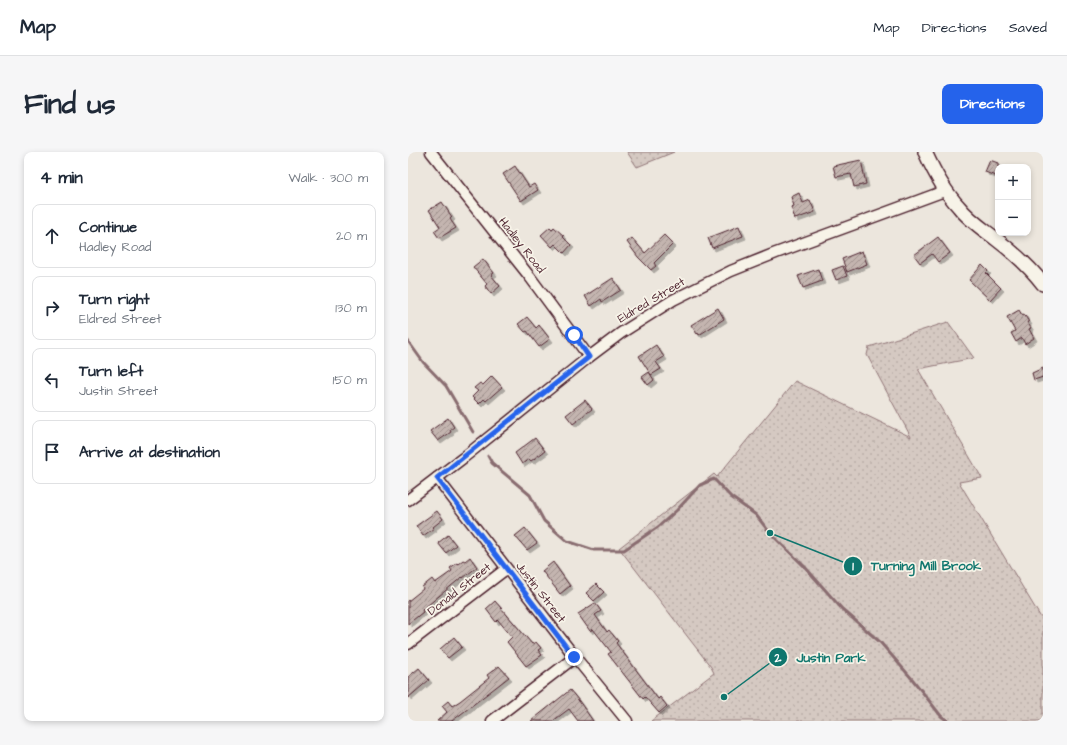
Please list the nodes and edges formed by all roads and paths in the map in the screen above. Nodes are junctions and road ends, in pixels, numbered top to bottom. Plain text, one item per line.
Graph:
1 (431, 152) edge
2 (925, 152) edge
3 (946, 192) junction
4 (1043, 284) edge
5 (589, 357) junction
6 (437, 478) junction
7 (408, 500) edge
8 (506, 569) junction
9 (408, 644) edge
10 (574, 657) junction
11 (492, 721) edge
12 (627, 721) edge

1 - 5 street, Hadley Road
2 - 3 main road
3 - 4 main road
3 - 5 street, Eldred Street
5 - 6 street, Eldred Street
6 - 7 street, Eldred Street
6 - 8 street, Justin Street
8 - 9 street, Donald Street
8 - 10 street, Justin Street
10 - 11 street
10 - 12 street, Justin Street

